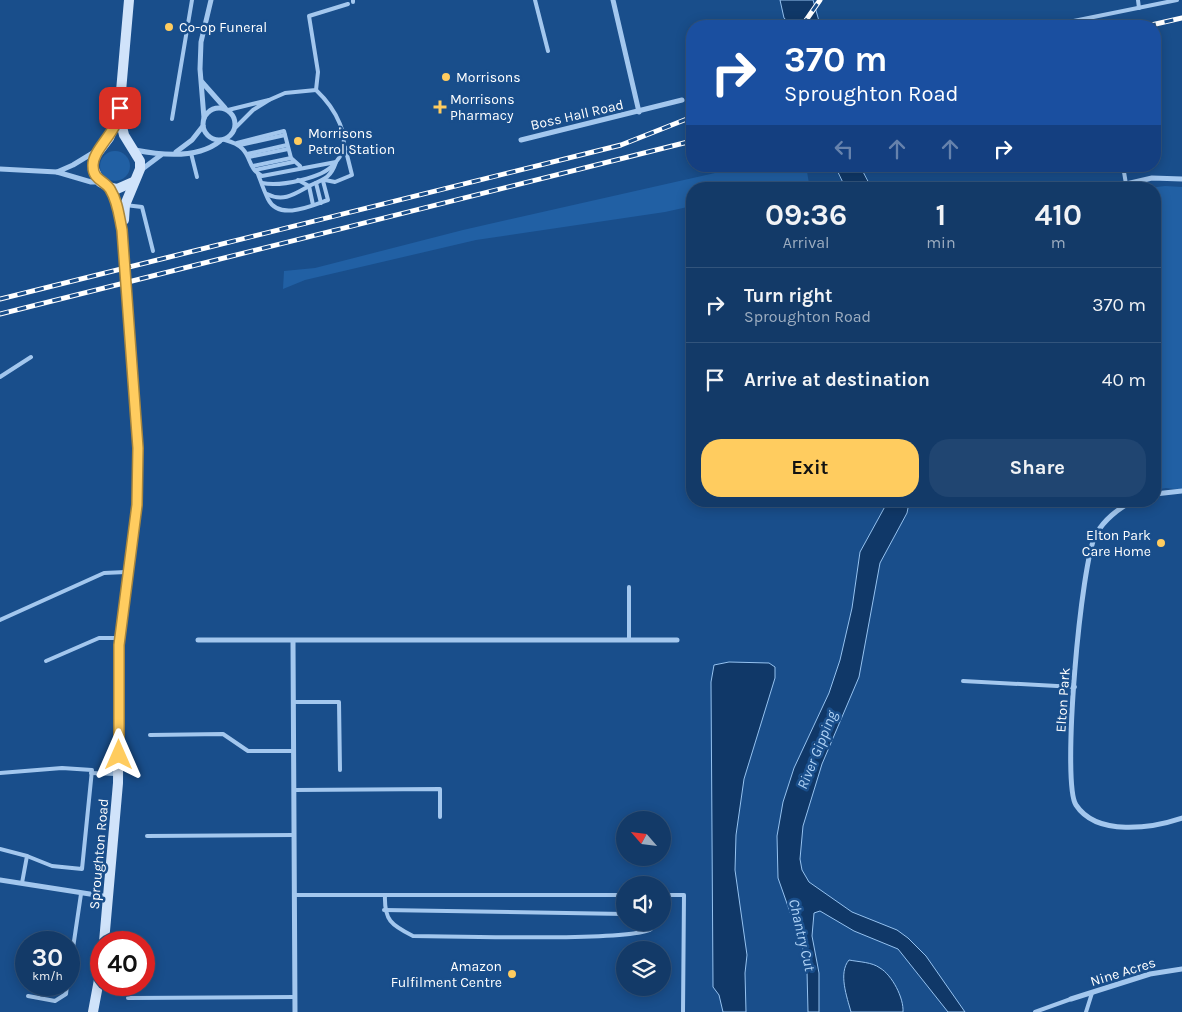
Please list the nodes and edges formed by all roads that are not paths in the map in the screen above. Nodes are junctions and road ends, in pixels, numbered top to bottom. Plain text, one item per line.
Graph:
1 (129, 0) edge
2 (192, 0) edge
3 (211, 0) edge
4 (535, 0) edge
5 (613, 0) edge
6 (1138, 0) edge
7 (1177, 0) edge
8 (348, 4) dead end
9 (1139, 8) junction
10 (1079, 20) edge
11 (548, 51) dead end
12 (202, 82) junction
13 (316, 90) junction
14 (269, 100) junction
15 (682, 100) dead end
16 (227, 110) junction
17 (639, 112) junction
18 (120, 114) junction
19 (204, 118) junction
20 (172, 119) dead end
21 (203, 126) junction
22 (236, 127) junction
23 (223, 140) junction
24 (521, 140) dead end
25 (239, 144) junction
26 (344, 145) junction
27 (102, 147) junction
28 (132, 147) junction
29 (288, 147) junction
30 (176, 152) junction
31 (191, 153) junction
32 (161, 155) junction
33 (248, 156) junction
34 (292, 160) junction
35 (336, 162) junction
36 (302, 167) junction
37 (0, 170) edge
38 (255, 170) junction
39 (57, 172) junction
40 (138, 172) junction
41 (197, 177) dead end
42 (1182, 179) edge
43 (298, 180) junction
44 (324, 181) junction
45 (133, 182) junction
46 (1135, 182) edge
47 (262, 183) junction
48 (316, 183) junction
49 (104, 185) junction
50 (309, 186) junction
51 (266, 193) junction
52 (321, 203) junction
53 (125, 205) junction
54 (313, 205) junction
55 (122, 230) junction
56 (153, 251) dead end
57 (31, 357) dead end
58 (0, 377) edge
59 (1182, 491) edge
60 (1161, 493) edge
61 (1122, 507) edge
62 (129, 572) junction
63 (629, 587) dead end
64 (0, 620) edge
65 (120, 638) junction
66 (198, 640) dead end
67 (629, 640) junction
68 (677, 640) dead end
69 (293, 641) junction
70 (46, 661) dead end
71 (963, 681) dead end
72 (1075, 687) junction
73 (294, 702) junction
74 (150, 735) dead end
75 (294, 751) junction
76 (340, 770) dead end
77 (0, 773) edge
78 (91, 773) junction
79 (118, 774) junction
80 (294, 790) junction
81 (440, 817) dead end
82 (1182, 818) edge
83 (294, 835) junction
84 (147, 836) dead end
85 (0, 849) edge
86 (27, 856) junction
87 (0, 880) edge
88 (22, 883) junction
89 (81, 894) junction
90 (295, 895) junction
91 (384, 895) junction
92 (616, 895) edge
93 (671, 895) edge
94 (109, 898) junction
95 (384, 910) junction
96 (616, 914) edge
97 (76, 931) edge
98 (105, 931) edge
99 (648, 931) edge
100 (1182, 969) edge
101 (1092, 993) junction
102 (28, 996) dead end
103 (63, 996) edge
104 (96, 996) edge
105 (295, 997) junction
106 (128, 998) dead end
107 (1071, 999) joint
108 (93, 1012) edge
109 (295, 1012) edge
110 (684, 1012) edge
111 (1035, 1012) edge
112 (1086, 1012) edge

1 - 18 street, Sproughton Road
2 - 20 lane
3 - 12 street
4 - 11 lane
5 - 17 street, Boss Hall Road
6 - 9 lane
7 - 9 lane
8 - 13 lane
9 - 10 lane
12 - 16 street
12 - 19 street
13 - 14 lane
13 - 26 lane
14 - 16 lane
14 - 22 lane
15 - 17 street, Boss Hall Road
16 - 19 street
16 - 22 street
17 - 24 street, Boss Hall Road
18 - 27 street, Sproughton Road
18 - 28 street, Sproughton Road
19 - 21 street
21 - 23 street
21 - 30 street
22 - 23 street
23 - 25 lane
23 - 31 street
25 - 29 lane
25 - 33 lane
26 - 35 lane
26 - 44 lane
27 - 28 street
27 - 39 street
27 - 49 street, Sproughton Road
28 - 32 street
28 - 40 street, Sproughton Road
29 - 33 lane
29 - 34 lane
30 - 31 street
30 - 32 street
31 - 41 lane
32 - 40 street
33 - 38 lane
34 - 36 lane
34 - 38 lane
35 - 36 lane
35 - 43 lane
35 - 44 lane
36 - 38 lane
37 - 39 street
38 - 47 lane
39 - 49 street
40 - 45 street, Sproughton Road
42 - 46 street
43 - 47 lane
43 - 50 lane
44 - 48 lane
44 - 52 lane
45 - 49 street
45 - 53 street, Sproughton Road
47 - 51 lane
48 - 50 lane
48 - 52 lane
49 - 55 street, Sproughton Road
50 - 51 lane
50 - 54 lane
51 - 54 lane
52 - 54 lane
53 - 55 street, Sproughton Road
53 - 56 lane
55 - 62 street, Sproughton Road
57 - 58 lane
59 - 60 street
61 - 72 street, Elton Park
62 - 64 lane
62 - 65 street, Sproughton Road
63 - 67 lane
65 - 70 lane
65 - 79 street, Sproughton Road
66 - 69 street
67 - 68 street
67 - 69 street
69 - 73 street
71 - 72 lane
72 - 82 street, Elton Park
73 - 75 street
73 - 76 lane
74 - 75 lane
75 - 80 street
77 - 78 lane
78 - 79 lane
78 - 86 lane
79 - 94 street, Sproughton Road
80 - 81 lane
80 - 83 street
83 - 84 lane
83 - 90 street
85 - 86 lane
86 - 88 lane
87 - 88 street
88 - 89 street
89 - 94 street
89 - 97 lane
90 - 91 lane
90 - 105 street
91 - 92 lane
91 - 95 lane
93 - 110 lane
94 - 98 street, Sproughton Road
95 - 96 lane
95 - 99 lane
100 - 101 street, Nine Acres
101 - 107 street, Nine Acres
101 - 112 lane
102 - 103 lane
104 - 108 street
105 - 106 lane
105 - 109 street
107 - 111 lane

